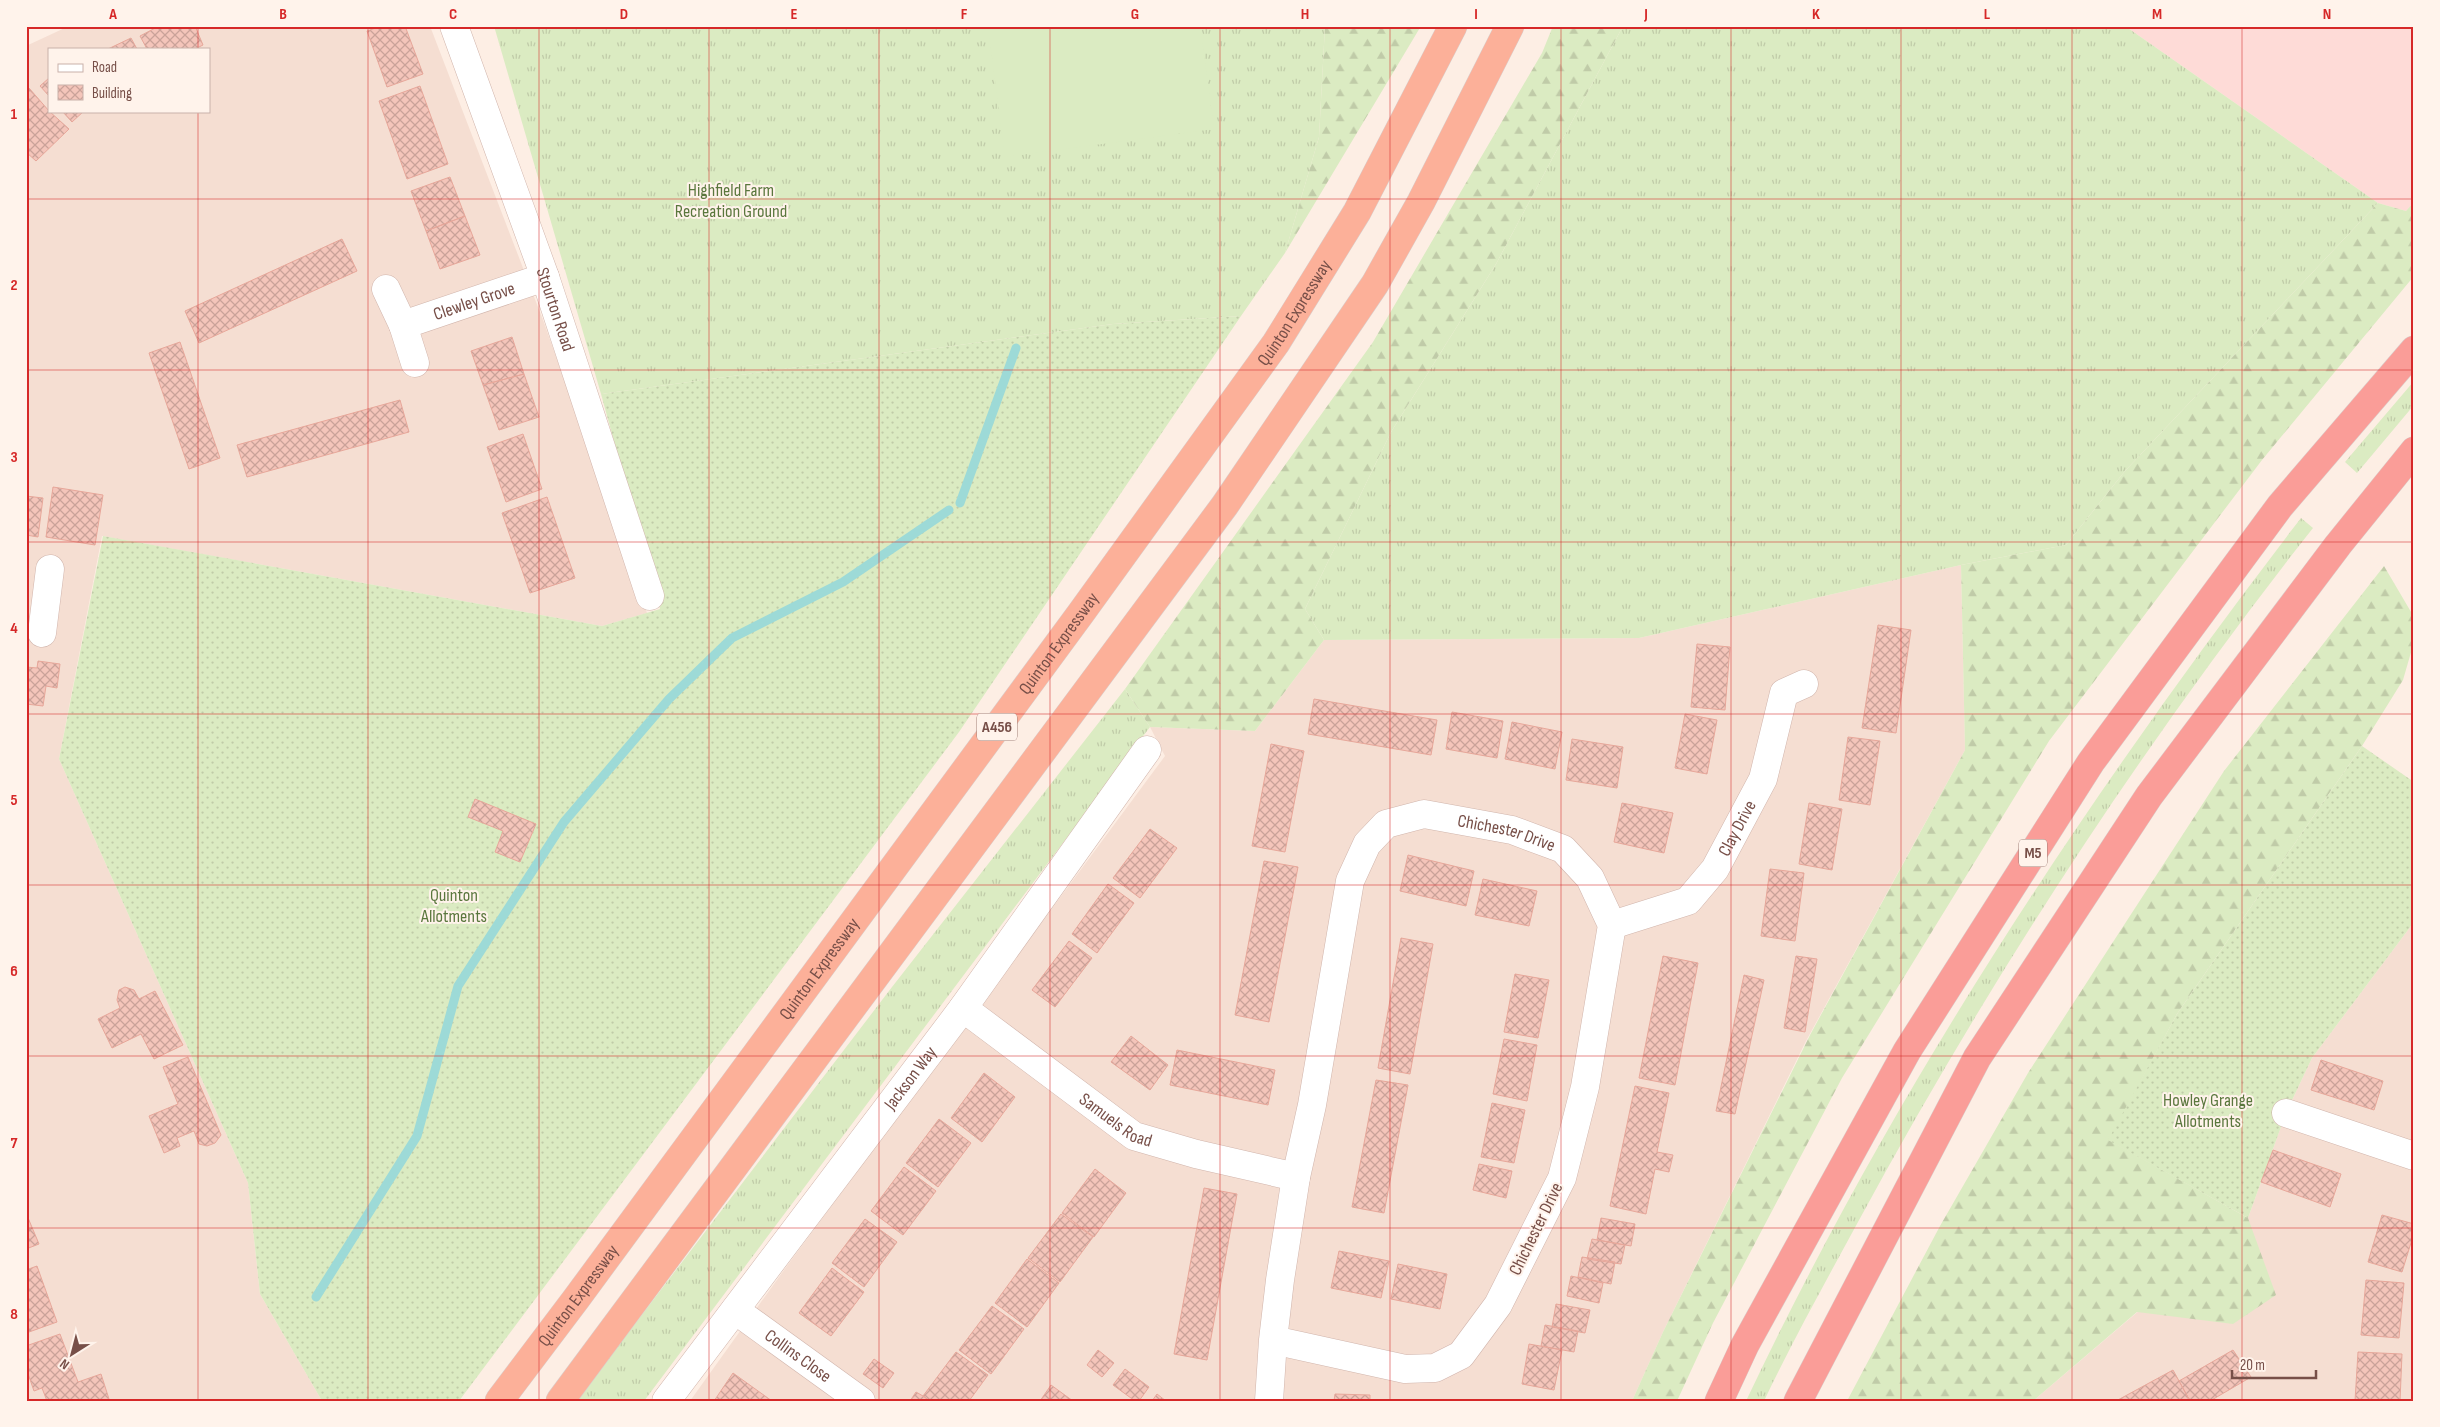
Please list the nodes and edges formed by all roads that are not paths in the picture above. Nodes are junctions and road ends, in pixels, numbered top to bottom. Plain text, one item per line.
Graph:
1 (454, 26) edge
2 (1454, 26) edge
3 (1510, 26) edge
4 (545, 277) junction
5 (386, 289) dead end
6 (403, 326) junction
7 (2414, 350) edge
8 (415, 363) dead end
9 (2414, 451) edge
10 (50, 569) dead end
11 (650, 596) dead end
12 (36, 599) edge
13 (42, 633) dead end
14 (1804, 684) dead end
15 (1147, 750) dead end
16 (1612, 925) junction
17 (962, 1008) junction
18 (2286, 1113) dead end
19 (2414, 1156) edge
20 (1296, 1177) junction
21 (735, 1310) junction
22 (1273, 1340) junction
23 (499, 1401) edge
24 (560, 1401) edge
25 (666, 1401) edge
26 (861, 1401) edge
27 (1269, 1401) edge
28 (1719, 1401) edge
29 (1798, 1401) edge

1 - 4 street, Stourton Road
2 - 23 highway, Quinton Expressway / A456
3 - 24 highway
4 - 6 street, Clewley Grove
4 - 11 street, Stourton Road
5 - 6 street
6 - 8 street
7 - 28 highway, M5
9 - 29 highway
10 - 12 street
12 - 13 street
14 - 16 street, Clay Drive
15 - 17 street, Jackson Way
16 - 20 street, Chichester Drive
16 - 22 street, Chichester Drive
17 - 20 street, Samuels Road
17 - 21 street, Jackson Way
18 - 19 street
20 - 22 street, Chichester Drive
21 - 25 street, Jackson Way
21 - 26 street, Collins Close
22 - 27 street, Chichester Drive

